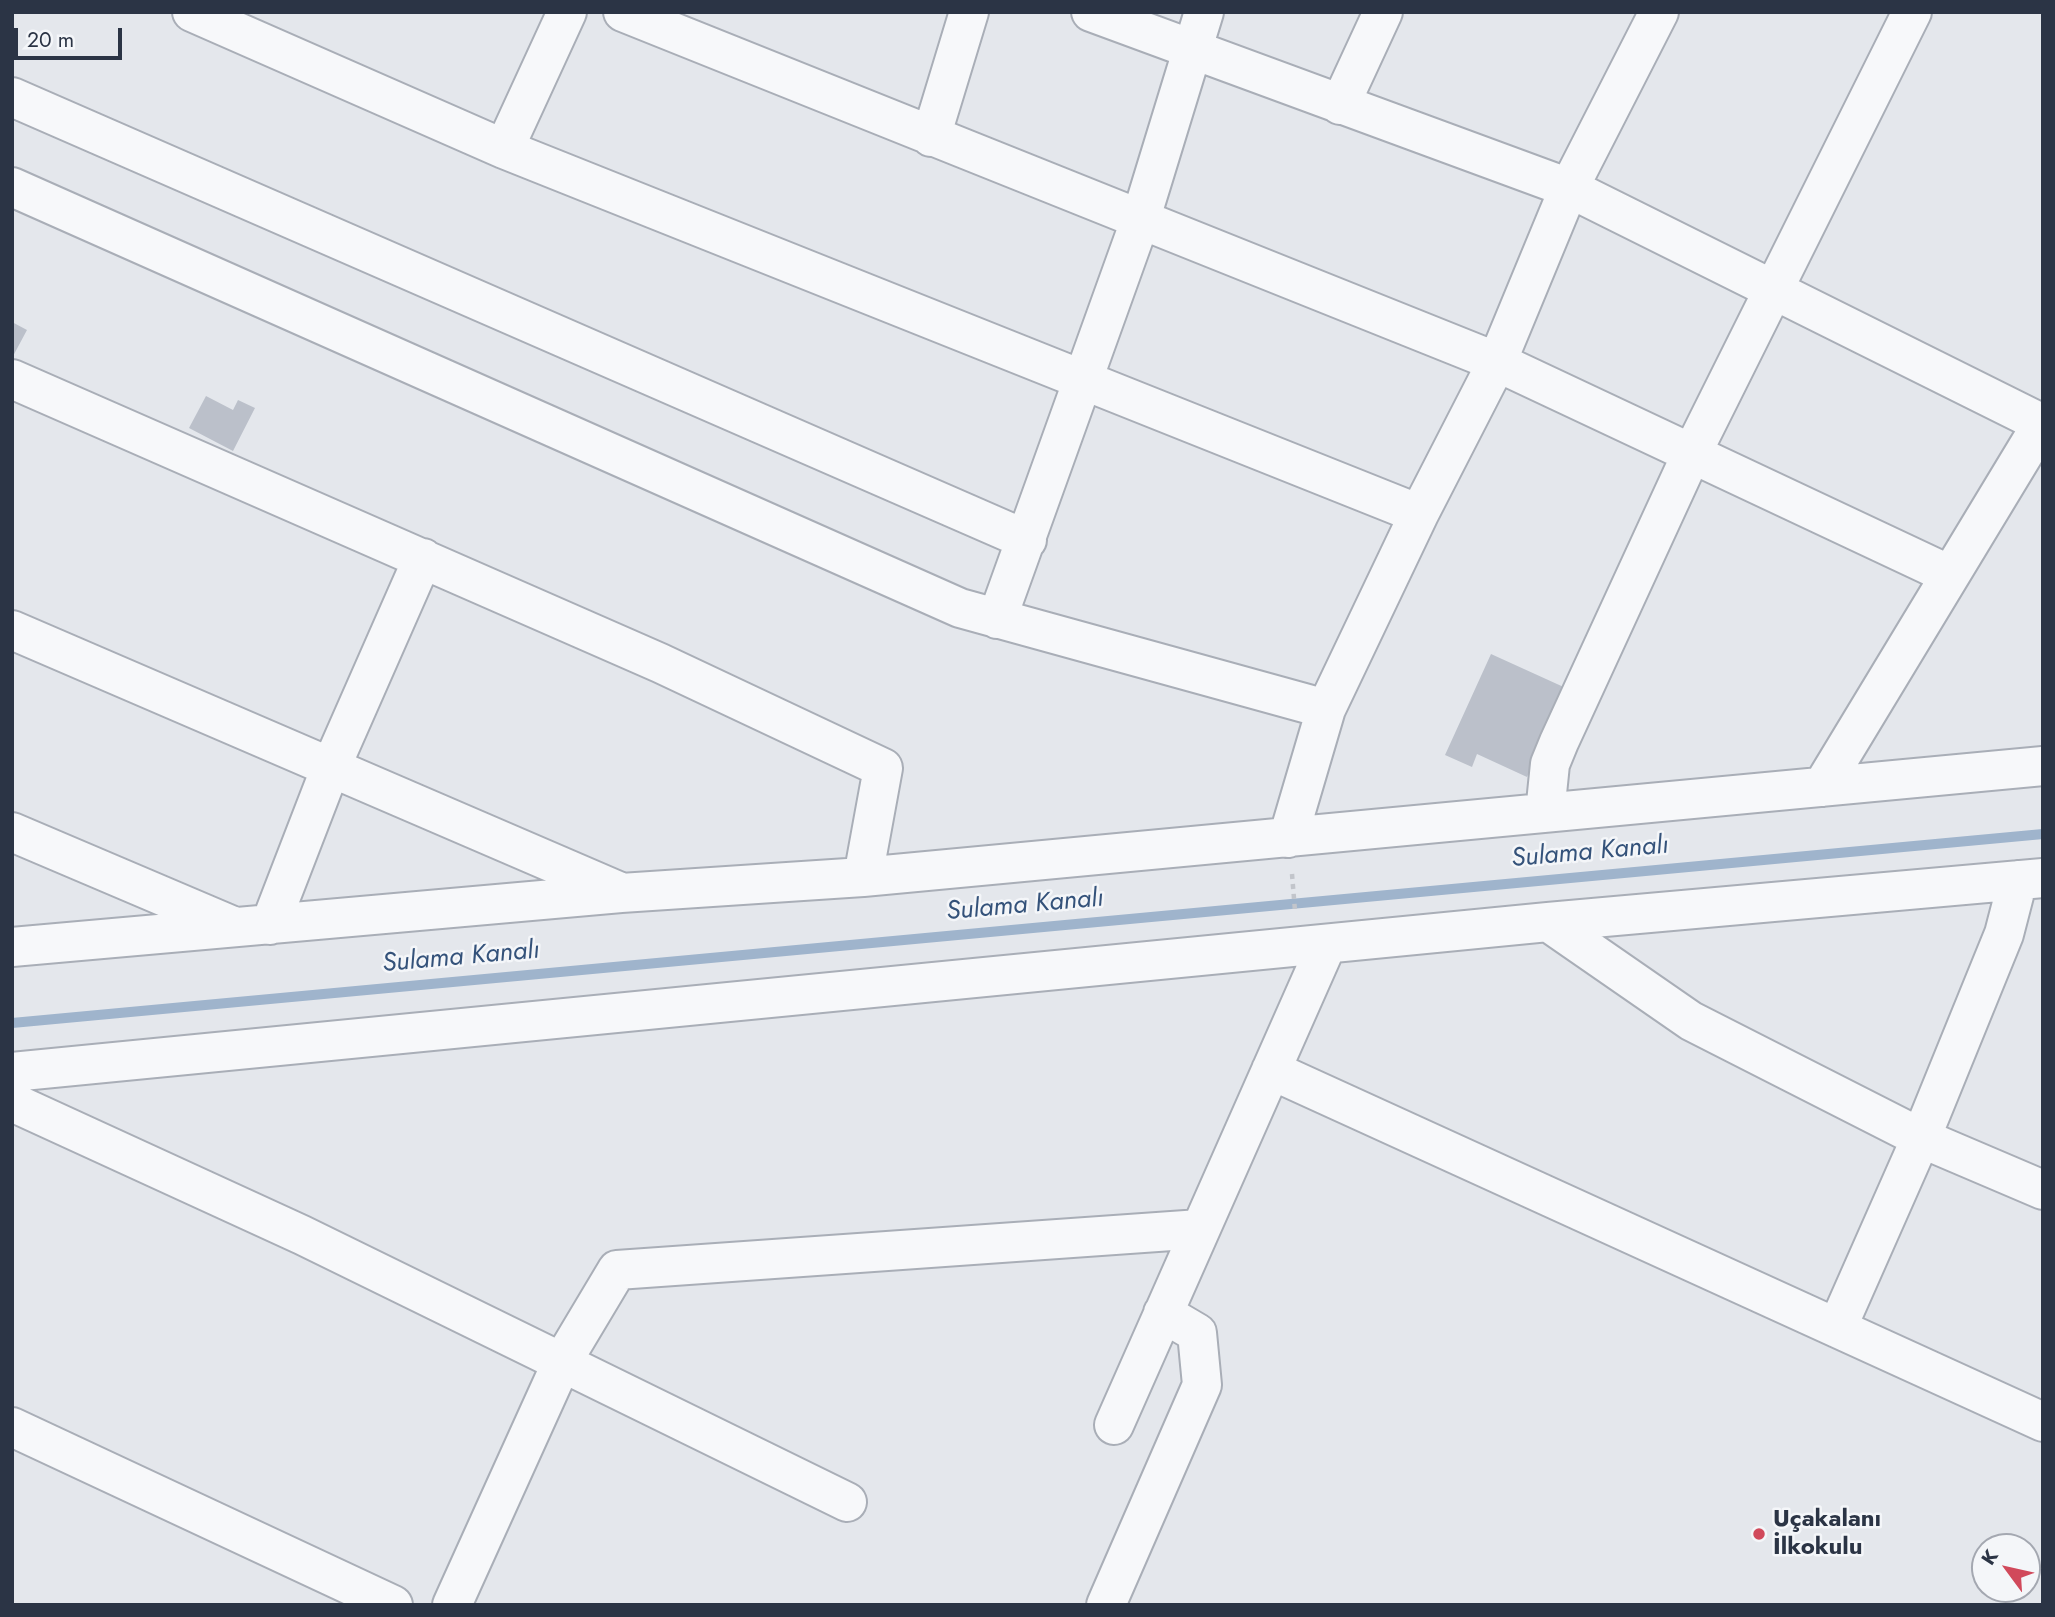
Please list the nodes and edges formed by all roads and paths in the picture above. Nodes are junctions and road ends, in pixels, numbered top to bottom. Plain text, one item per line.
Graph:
1 (192, 12) edge
2 (567, 12) edge
3 (623, 12) edge
4 (969, 12) edge
5 (1091, 12) edge
6 (1204, 12) edge
7 (1382, 12) edge
8 (1658, 12) edge
9 (1912, 12) edge
10 (1192, 49) junction
11 (12, 97) edge
12 (1340, 105) junction
13 (931, 137) junction
14 (504, 149) junction
15 (12, 187) edge
16 (1569, 188) junction
17 (1140, 220) junction
18 (1775, 290) junction
19 (1497, 362) junction
20 (12, 379) edge
21 (1081, 379) junction
22 (2043, 423) edge
23 (1692, 453) junction
24 (1419, 514) junction
25 (1027, 540) junction
26 (423, 558) junction
27 (1950, 575) junction
28 (997, 619) junction
29 (12, 630) edge
30 (1326, 709) junction
31 (2043, 766) edge
32 (331, 767) junction
33 (1822, 787) junction
34 (1545, 813) junction
35 (12, 832) edge
36 (1290, 854) junction
37 (863, 877) junction
38 (2030, 879) edge
39 (621, 893) junction
40 (1295, 918) dead end
41 (1548, 922) junction
42 (254, 926) junction
43 (1327, 944) junction
44 (12, 947) edge
45 (1271, 1070) junction
46 (12, 1072) edge
47 (12, 1102) edge
48 (1921, 1138) junction
49 (2043, 1190) edge
50 (1200, 1229) junction
51 (1163, 1313) junction
52 (1838, 1328) junction
53 (562, 1362) junction
54 (2043, 1422) edge
55 (1114, 1425) dead end
56 (12, 1427) edge
57 (848, 1502) dead end
58 (393, 1605) edge
59 (452, 1605) edge
60 (1106, 1605) edge

1 - 14 street
2 - 14 street
3 - 13 street
4 - 13 street
5 - 10 street
6 - 10 street
7 - 12 street
8 - 16 street
9 - 18 street
10 - 12 street
10 - 17 street
11 - 25 street
12 - 16 street
13 - 17 street
14 - 21 street
15 - 28 street
16 - 18 street
16 - 19 street
17 - 19 street
17 - 21 street
18 - 22 street
18 - 23 street
19 - 23 street
19 - 24 street
20 - 26 street
21 - 24 street
21 - 25 street
22 - 27 street
23 - 27 street
23 - 34 street
24 - 30 street
25 - 28 street
26 - 32 street
26 - 37 street
27 - 33 street
28 - 30 street
29 - 32 street
30 - 36 street
31 - 33 street
32 - 39 street
32 - 42 street
33 - 34 street
34 - 36 street
35 - 42 street
36 - 37 street
36 - 40 path
37 - 39 street
38 - 41 street
38 - 48 street
39 - 42 street
41 - 43 street
41 - 48 street
42 - 44 street
43 - 45 street
43 - 46 street
45 - 50 street
45 - 52 street
47 - 53 street
48 - 49 street
48 - 52 street
50 - 51 street
50 - 53 street
51 - 55 street
51 - 60 street
52 - 54 street
53 - 57 street
53 - 59 street
56 - 58 street

